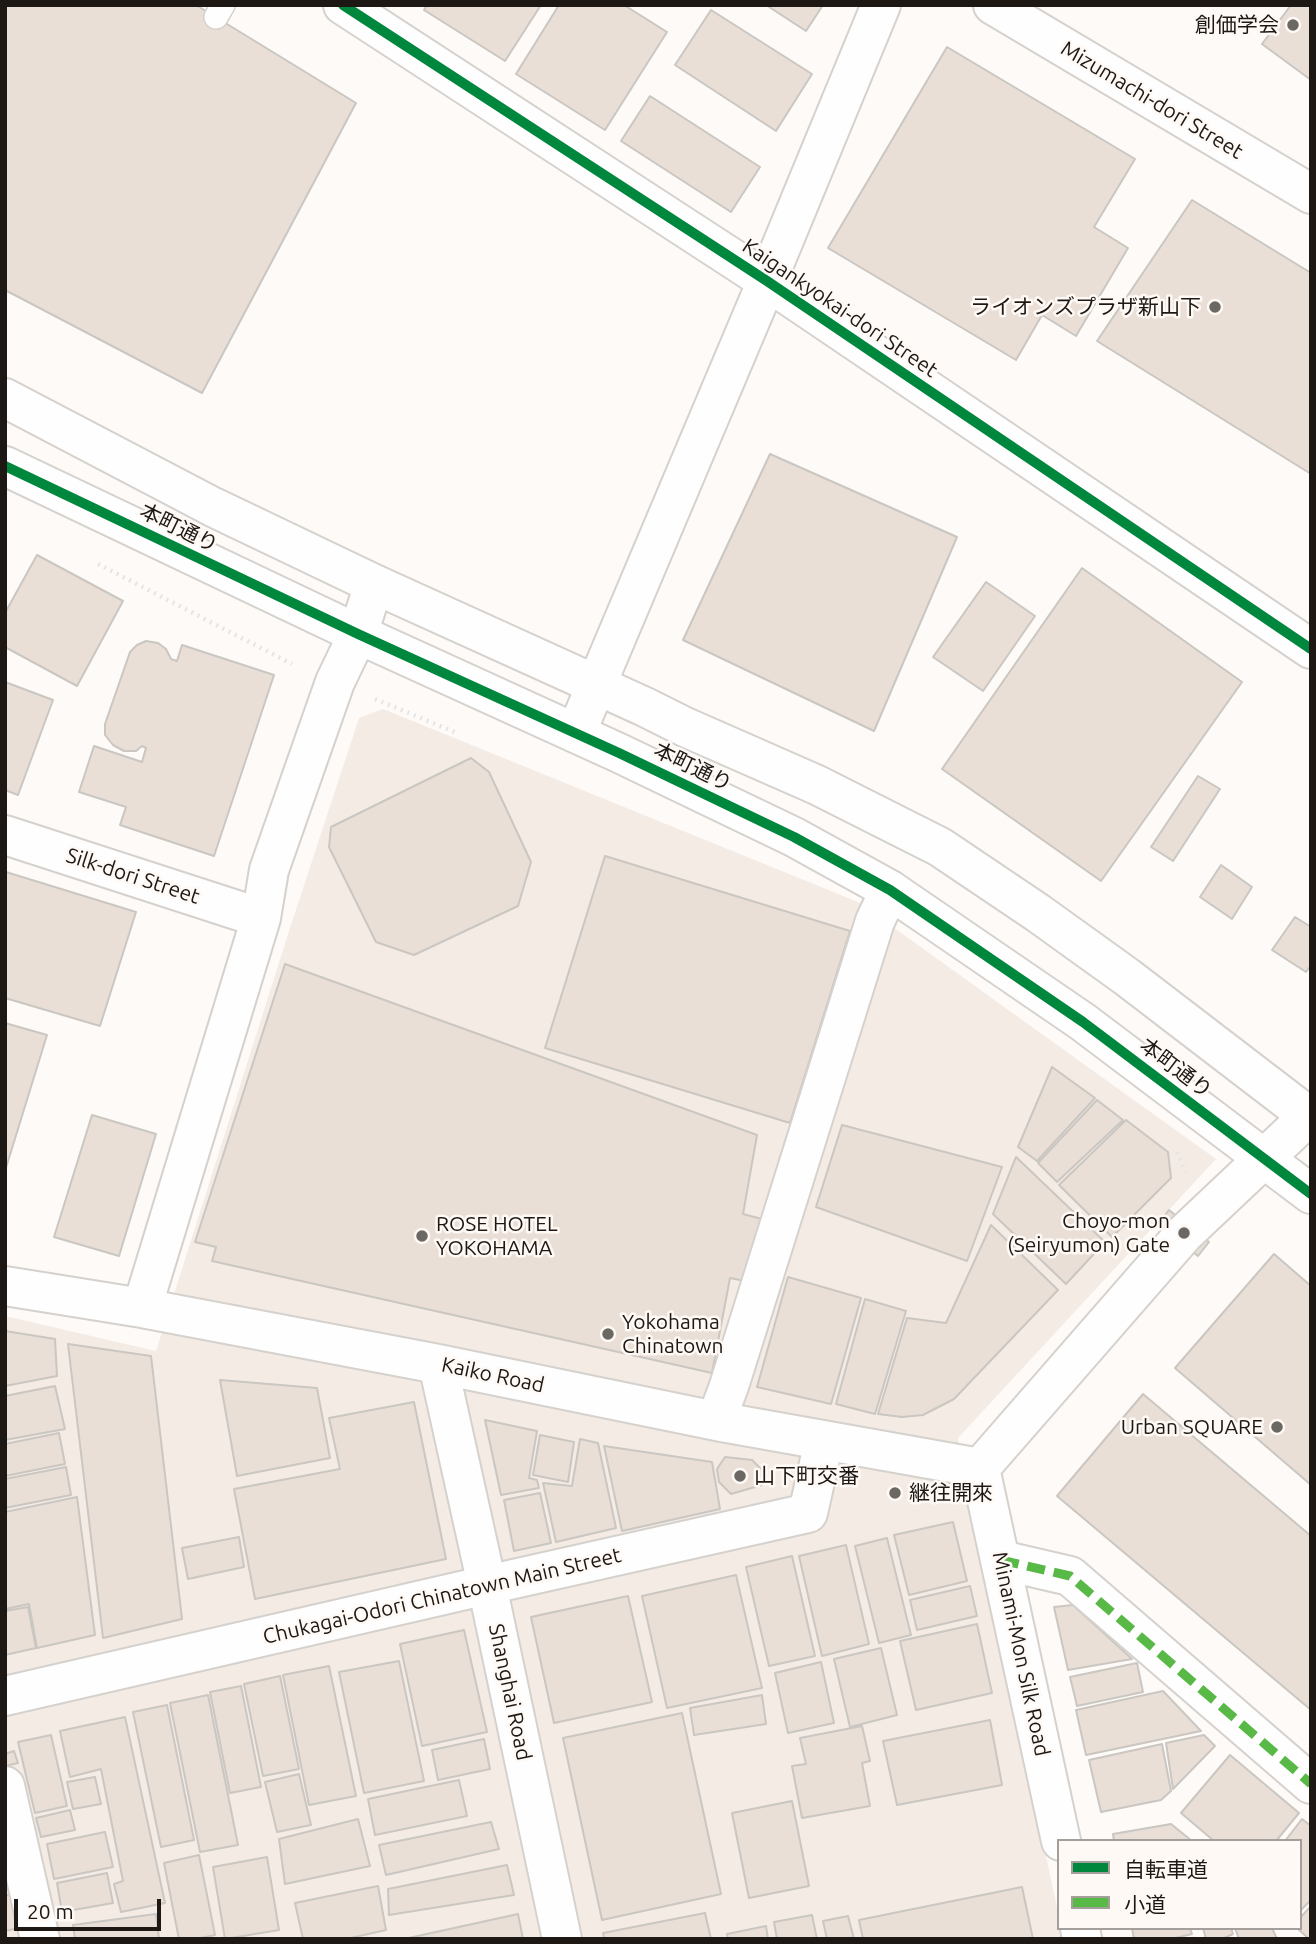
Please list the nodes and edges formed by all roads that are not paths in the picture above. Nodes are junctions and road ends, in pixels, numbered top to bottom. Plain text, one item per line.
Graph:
1 (343, 5) edge
2 (881, 5) edge
3 (993, 5) edge
4 (1311, 194) edge
5 (767, 281) junction
6 (5, 398) edge
7 (5, 466) edge
8 (374, 583) junction
9 (358, 634) junction
10 (1311, 649) edge
11 (597, 685) junction
12 (576, 733) junction
13 (5, 835) edge
14 (890, 890) junction
15 (261, 918) junction
16 (1310, 1116) edge
17 (1264, 1158) junction
18 (1311, 1194) edge
19 (5, 1286) edge
20 (142, 1308) junction
21 (438, 1364) junction
22 (716, 1421) junction
23 (824, 1441) junction
24 (980, 1468) junction
25 (1001, 1560) junction
26 (487, 1585) junction
27 (5, 1696) edge
28 (1311, 1784) edge
29 (5, 1786) edge
30 (1061, 1839) edge
31 (40, 1939) edge
32 (562, 1939) edge

1 - 5 street, Kaigankyokai-dori Street
2 - 5 street
3 - 4 street, Mizumachi-dori Street
5 - 10 street, Kaigankyokai-dori Street
5 - 11 street
6 - 8 street, 本町通り
7 - 9 street, 本町通り
8 - 9 street
8 - 11 street, 本町通り
9 - 12 street, 本町通り
9 - 15 street
11 - 12 street
11 - 16 street, 本町通り
12 - 14 street, 本町通り
13 - 15 street, Silk-dori Street
14 - 17 street, 本町通り
14 - 22 street
15 - 20 street
16 - 17 street
17 - 18 street, 本町通り
17 - 24 street
19 - 20 street, Kaiko Road
20 - 21 street, Kaiko Road
21 - 22 street, Kaiko Road
21 - 26 street, Shanghai Road
22 - 23 street, Kaiko Road
23 - 24 street, Kaiko Road
23 - 26 street, Chukagai-Odori Chinatown Main Street
24 - 25 street, Minami-Mon Silk Road
25 - 28 street
25 - 30 street, Minami-Mon Silk Road
26 - 27 street, Chukagai-Odori Chinatown Main Street
26 - 32 street, Shanghai Road
29 - 31 street

